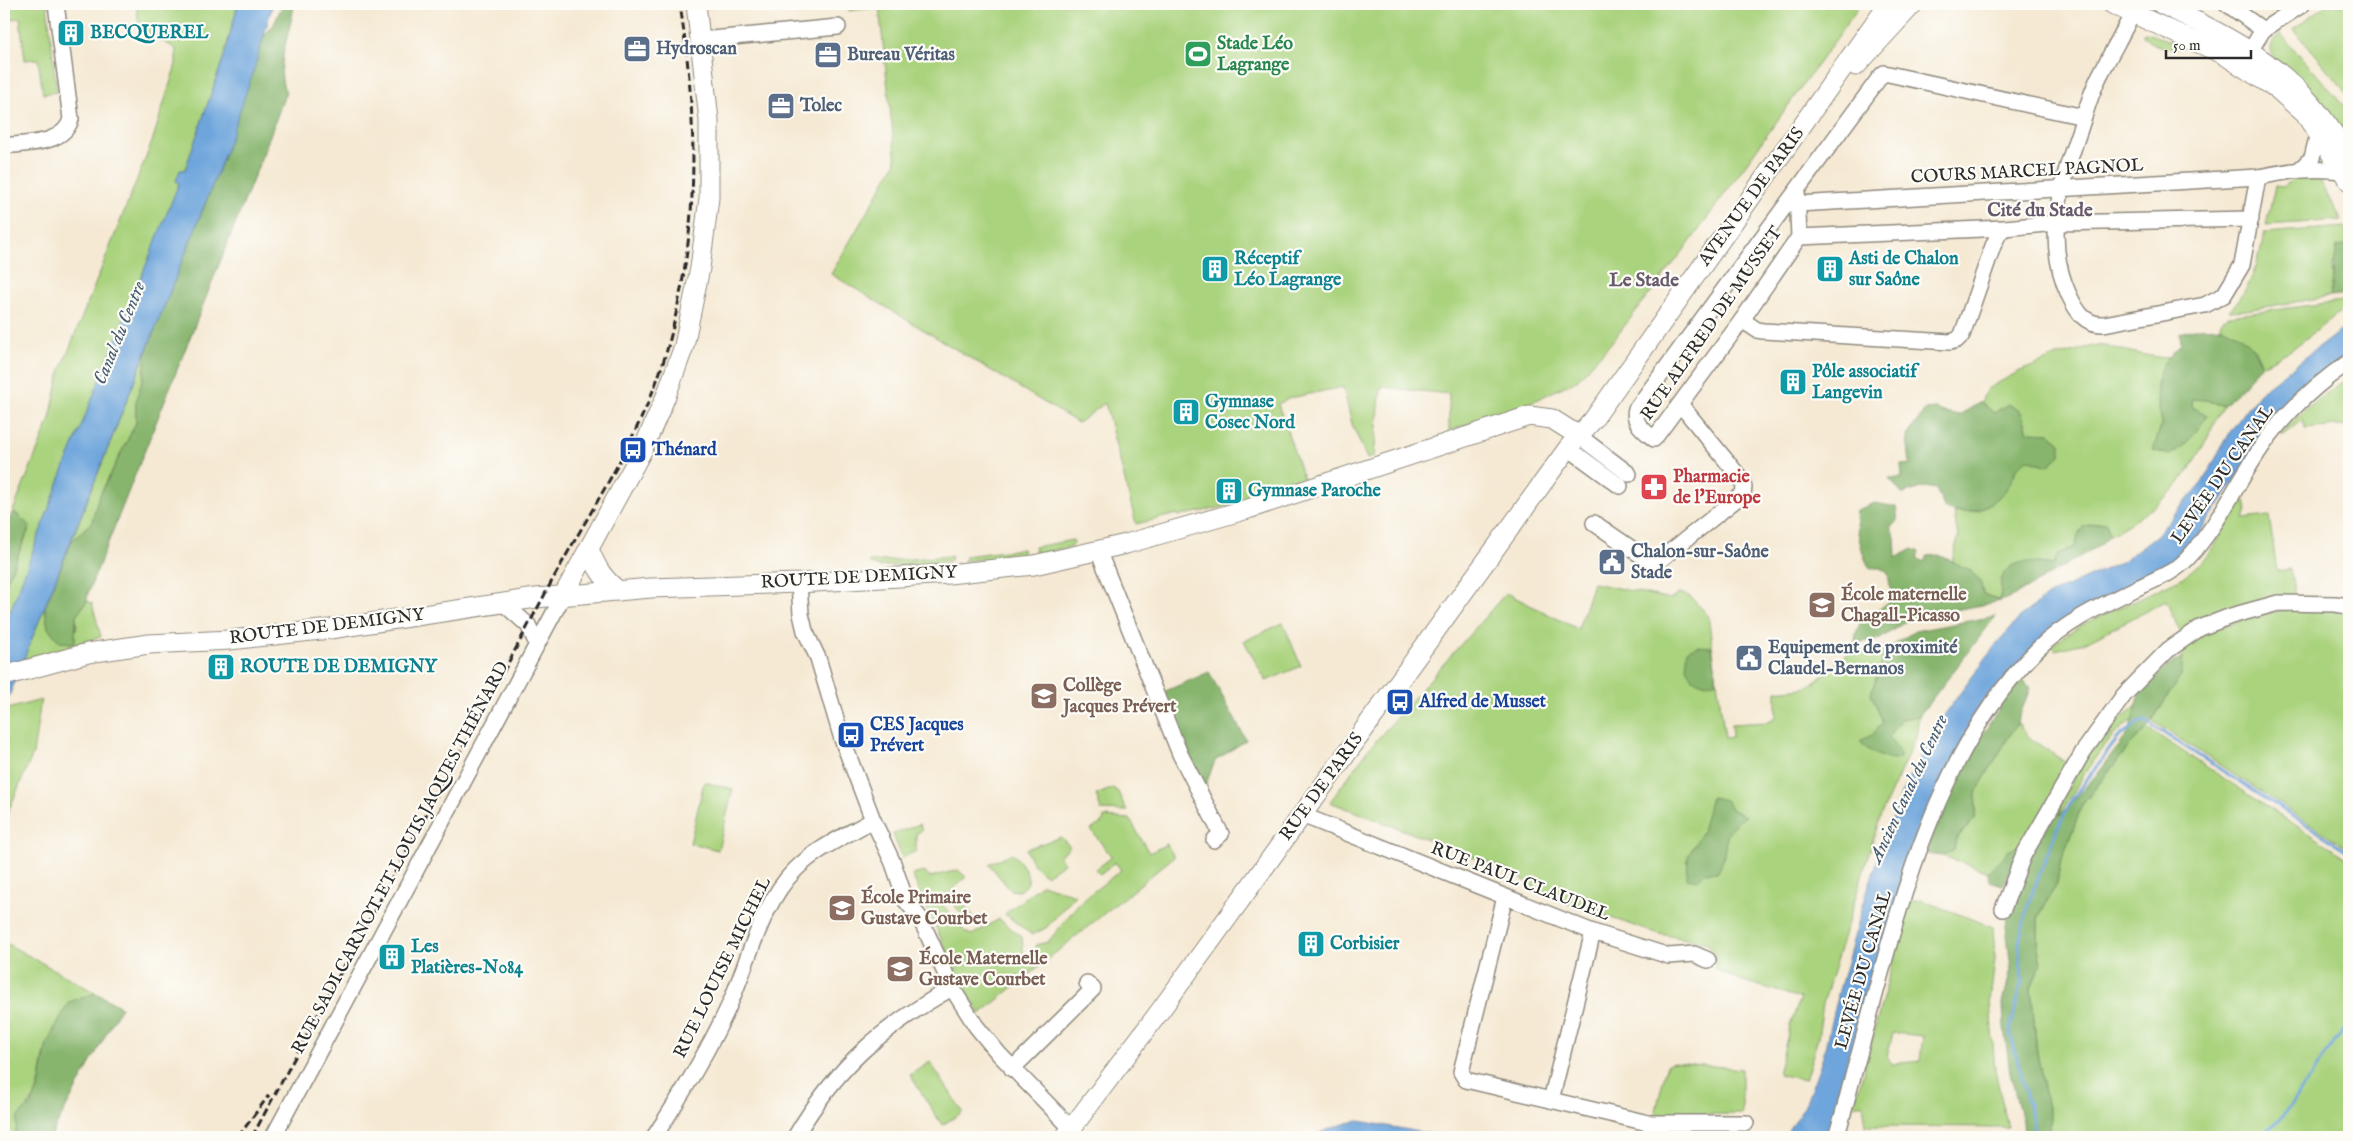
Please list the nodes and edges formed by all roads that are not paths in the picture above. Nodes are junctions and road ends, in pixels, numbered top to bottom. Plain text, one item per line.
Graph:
1 (56, 4) edge
2 (696, 4) edge
3 (1888, 4) edge
4 (1913, 4) edge
5 (2112, 4) edge
6 (2161, 4) edge
7 (2227, 4) edge
8 (2303, 4) edge
9 (2135, 8) edge
10 (838, 27) dead end
11 (2263, 30) junction
12 (700, 40) junction
13 (2230, 40) junction
14 (2246, 58) junction
15 (1810, 116) junction
16 (2084, 117) junction
17 (2318, 133) junction
18 (4, 146) edge
19 (2312, 158) junction
20 (2345, 165) edge
21 (2300, 169) junction
22 (2258, 177) junction
23 (2061, 189) junction
24 (1797, 198) junction
25 (2251, 219) junction
26 (2055, 223) junction
27 (2005, 228) junction
28 (1799, 237) junction
29 (1742, 320) junction
30 (2349, 362) edge
31 (1680, 404) junction
32 (1574, 442) junction
33 (1624, 480) dead end
34 (1594, 523) dead end
35 (589, 549) junction
36 (1098, 550) junction
37 (799, 583) junction
38 (618, 591) junction
39 (563, 596) junction
40 (503, 603) junction
41 (2349, 606) edge
42 (537, 644) junction
43 (4, 676) edge
44 (1302, 815) junction
45 (873, 820) junction
46 (1214, 840) dead end
47 (1506, 897) junction
48 (2004, 909) dead end
49 (1593, 932) junction
50 (1708, 960) dead end
51 (1087, 983) dead end
52 (952, 988) junction
53 (1012, 1069) junction
54 (1551, 1100) junction
55 (1746, 1123) dead end
56 (1068, 1133) edge
57 (273, 1137) edge
58 (654, 1137) edge
59 (795, 1137) edge
60 (1836, 1137) edge

1 - 18 street
2 - 12 main road
3 - 15 main road, AVENUE DE PARIS
4 - 15 main road
5 - 9 main road
6 - 13 main road
7 - 11 street
8 - 11 street
9 - 14 main road
9 - 16 street
10 - 12 street
11 - 13 street
11 - 14 street
12 - 35 main road
13 - 14 main road
14 - 17 main road
14 - 20 main road
15 - 32 main road, AVENUE DE PARIS
16 - 23 street
16 - 24 street, RUE ALFRED DE MUSSET
17 - 19 street
17 - 20 main road
19 - 20 street
19 - 21 street
20 - 21 street, COURS MARCEL PAGNOL
21 - 22 street, COURS MARCEL PAGNOL
22 - 23 street, COURS MARCEL PAGNOL
22 - 25 street
23 - 24 street, COURS MARCEL PAGNOL
23 - 26 street
24 - 28 street, RUE ALFRED DE MUSSET
24 - 31 street, RUE ALFRED DE MUSSET
25 - 26 street
25 - 26 street
26 - 27 street
27 - 28 street
27 - 29 street
28 - 29 street, RUE ALFRED DE MUSSET
29 - 31 street, RUE ALFRED DE MUSSET
30 - 60 street, LEVÉE DU CANAL
31 - 34 street
32 - 33 street
32 - 36 main road, ROUTE DE DEMIGNY
32 - 44 main road, RUE DE PARIS
35 - 38 main road
35 - 39 main road
36 - 37 main road, ROUTE DE DEMIGNY
36 - 46 street
37 - 38 main road, ROUTE DE DEMIGNY
37 - 45 street
38 - 39 main road, ROUTE DE DEMIGNY
39 - 40 main road, ROUTE DE DEMIGNY
39 - 42 street, RUE SADI CARNOT ET LOUIS JAQUES THÉNARD
40 - 42 street
40 - 43 main road, ROUTE DE DEMIGNY
41 - 48 street
42 - 57 street, RUE SADI CARNOT ET LOUIS JAQUES THÉNARD
44 - 47 street, RUE PAUL CLAUDEL
44 - 56 main road, RUE DE PARIS
45 - 52 street
45 - 58 street, RUE LOUISE MICHEL
47 - 49 street, RUE PAUL CLAUDEL
47 - 54 street
49 - 50 street, RUE PAUL CLAUDEL
49 - 54 street
51 - 53 street
52 - 53 street
52 - 59 street
53 - 56 street
54 - 55 street

